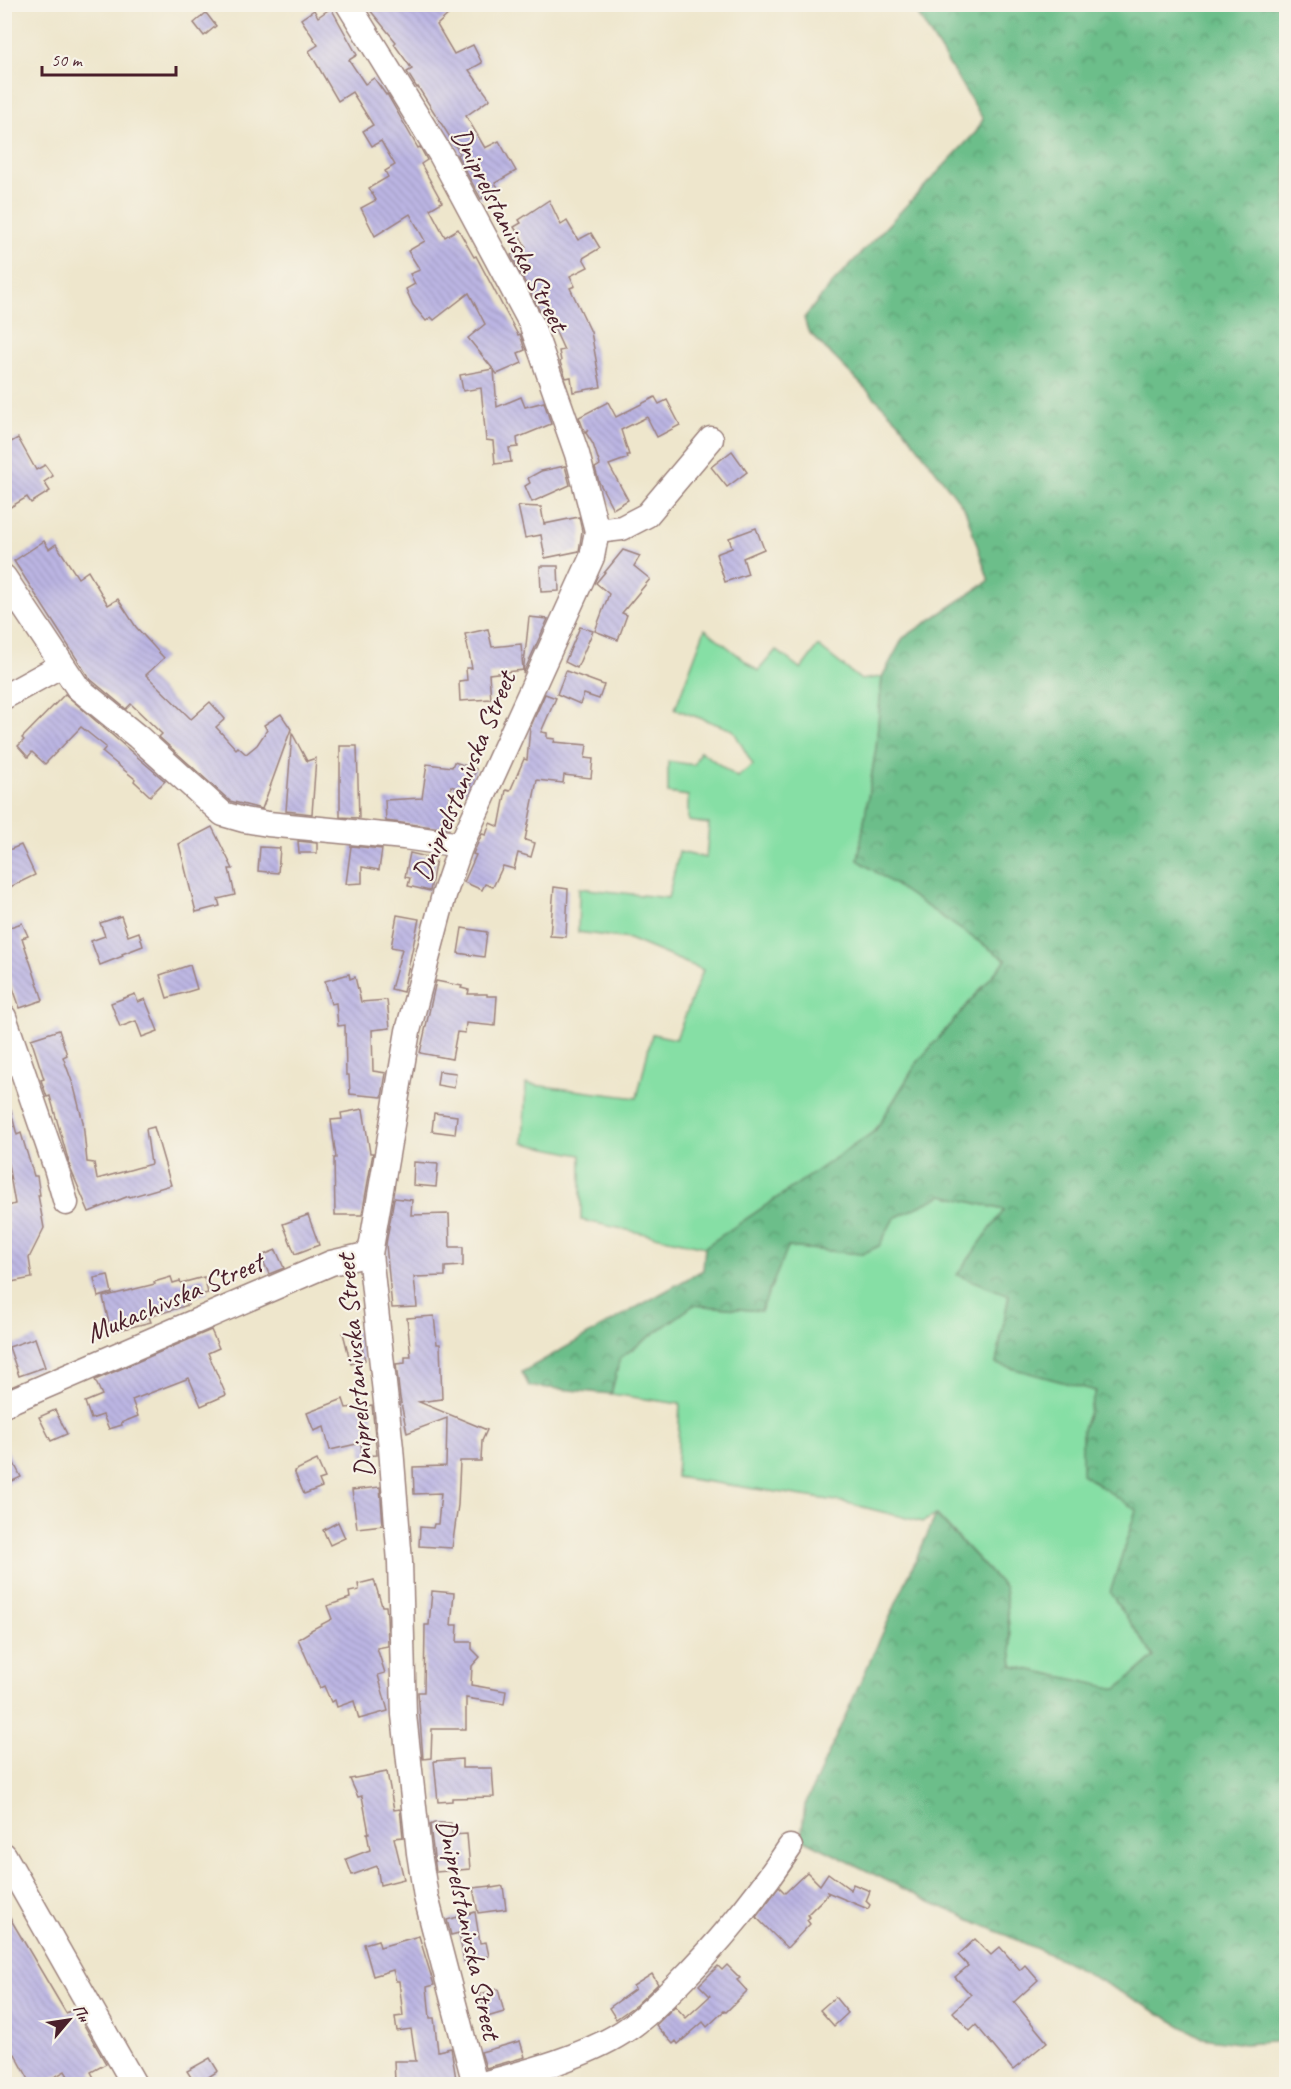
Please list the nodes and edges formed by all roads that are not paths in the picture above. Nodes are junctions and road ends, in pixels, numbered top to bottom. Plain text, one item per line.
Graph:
1 (348, 4) edge
2 (711, 439) dead end
3 (597, 531) junction
4 (4, 577) edge
5 (62, 665) junction
6 (4, 697) edge
7 (461, 845) junction
8 (4, 1017) edge
9 (66, 1203) dead end
10 (370, 1254) junction
11 (4, 1404) edge
12 (790, 1847) dead end
13 (4, 1855) edge
14 (134, 2085) edge
15 (475, 2085) edge
16 (482, 2085) edge

1 - 3 street, Dniprelstanivska Street
2 - 3 street
3 - 7 street, Dniprelstanivska Street
4 - 5 street
5 - 6 street
5 - 7 street
7 - 10 street, Dniprelstanivska Street
8 - 9 street
10 - 11 street, Mukachivska Street
10 - 15 street, Dniprelstanivska Street
12 - 16 street, Dniprelstanivska Street
13 - 14 street

